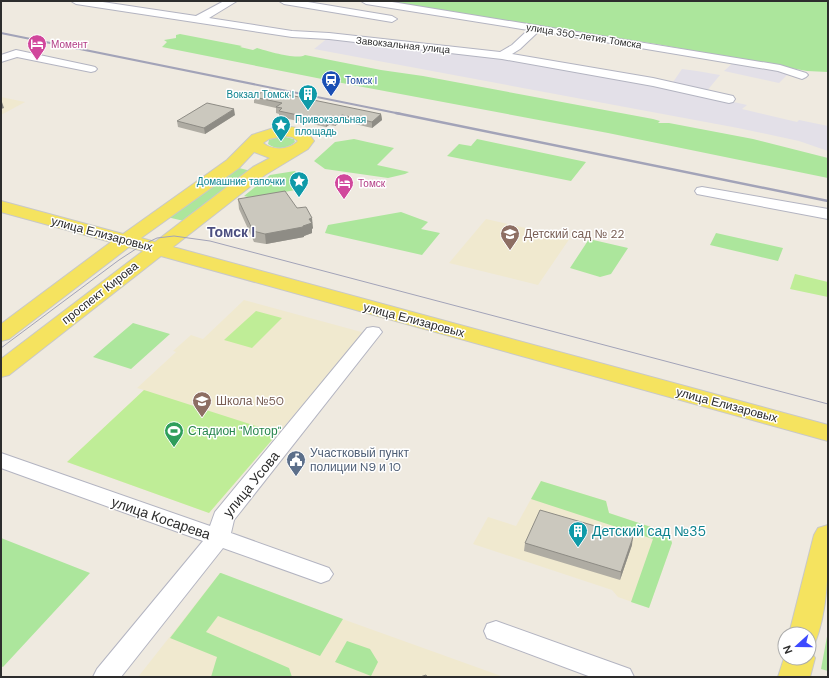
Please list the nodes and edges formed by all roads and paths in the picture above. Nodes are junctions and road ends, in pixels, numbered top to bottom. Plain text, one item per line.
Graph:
1 (76, 1) edge
2 (232, 1) edge
3 (284, 1) edge
4 (366, 1) edge
5 (407, 7) junction
6 (198, 19) junction
7 (392, 19) junction
8 (536, 28) junction
9 (362, 40) junction
10 (502, 56) junction
11 (1, 59) edge
12 (91, 69) dead end
13 (802, 75) dead end
14 (729, 99) dead end
15 (256, 141) junction
16 (298, 150) junction
17 (702, 191) dead end
18 (1, 206) edge
19 (828, 214) edge
20 (127, 241) junction
21 (158, 249) junction
22 (373, 332) dead end
23 (1, 334) edge
24 (1, 370) edge
25 (828, 433) edge
26 (1, 460) edge
27 (828, 534) edge
28 (218, 538) junction
29 (321, 574) dead end
30 (806, 626) edge
31 (496, 631) dead end
32 (796, 666) edge
33 (106, 677) edge
34 (622, 677) edge
35 (794, 677) edge

1 - 6 street, Завокзальная улица
2 - 6 street
3 - 7 street
4 - 5 street, улица 350-летия Томска
5 - 7 street
5 - 8 street, улица 350-летия Томска
6 - 9 street, Завокзальная улица
7 - 9 street
8 - 10 street
8 - 13 street, улица 350-летия Томска
9 - 10 street, Завокзальная улица
10 - 14 street, Завокзальная улица
11 - 12 street
15 - 16 main road
15 - 16 main road
15 - 20 main road, проспект Кирова
16 - 21 main road, проспект Кирова
17 - 19 street
18 - 20 main road, улица Елизаровых
20 - 21 main road, улица Елизаровых
20 - 23 main road, проспект Кирова
21 - 24 main road, проспект Кирова
21 - 25 main road, улица Елизаровых
22 - 28 street, улица Усова
26 - 28 street, улица Косарева
27 - 30 main road
28 - 29 street, улица Косарева
28 - 33 street, улица Усова
31 - 34 street
32 - 35 main road

